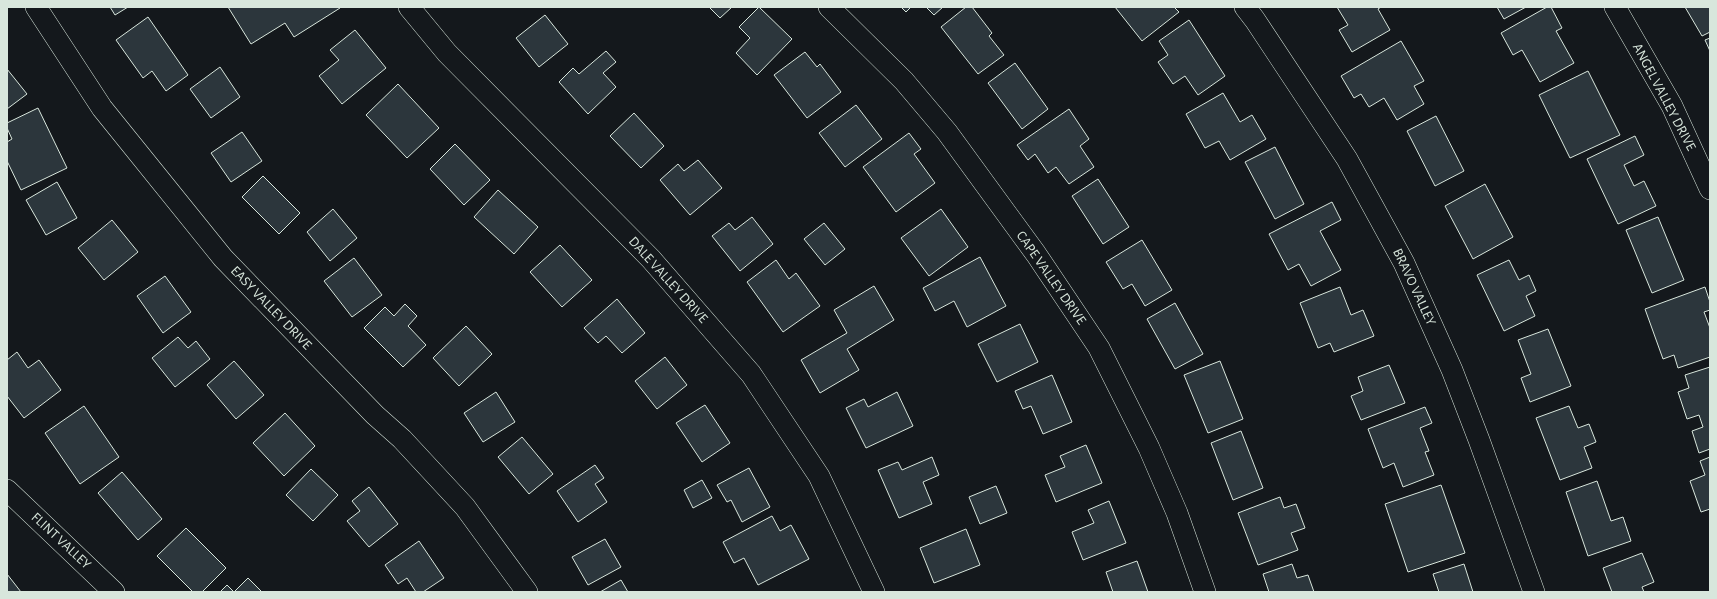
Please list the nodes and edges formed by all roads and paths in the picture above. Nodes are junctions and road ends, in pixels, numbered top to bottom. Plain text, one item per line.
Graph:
1 (36, 7) edge
2 (409, 7) edge
3 (829, 7) edge
4 (1245, 7) edge
5 (1615, 7) edge
6 (1710, 189) edge
7 (7, 490) edge
8 (114, 592) edge
9 (527, 592) edge
10 (874, 592) edge
11 (1205, 592) edge
12 (1534, 592) edge

1 - 9 street, EASY VALLEY DRIVE
2 - 10 street, DALE VALLEY DRIVE
3 - 11 street, CAPE VALLEY DRIVE
4 - 12 street, BRAVO VALLEY
5 - 6 street, ANGEL VALLEY DRIVE
7 - 8 street, FLINT VALLEY

